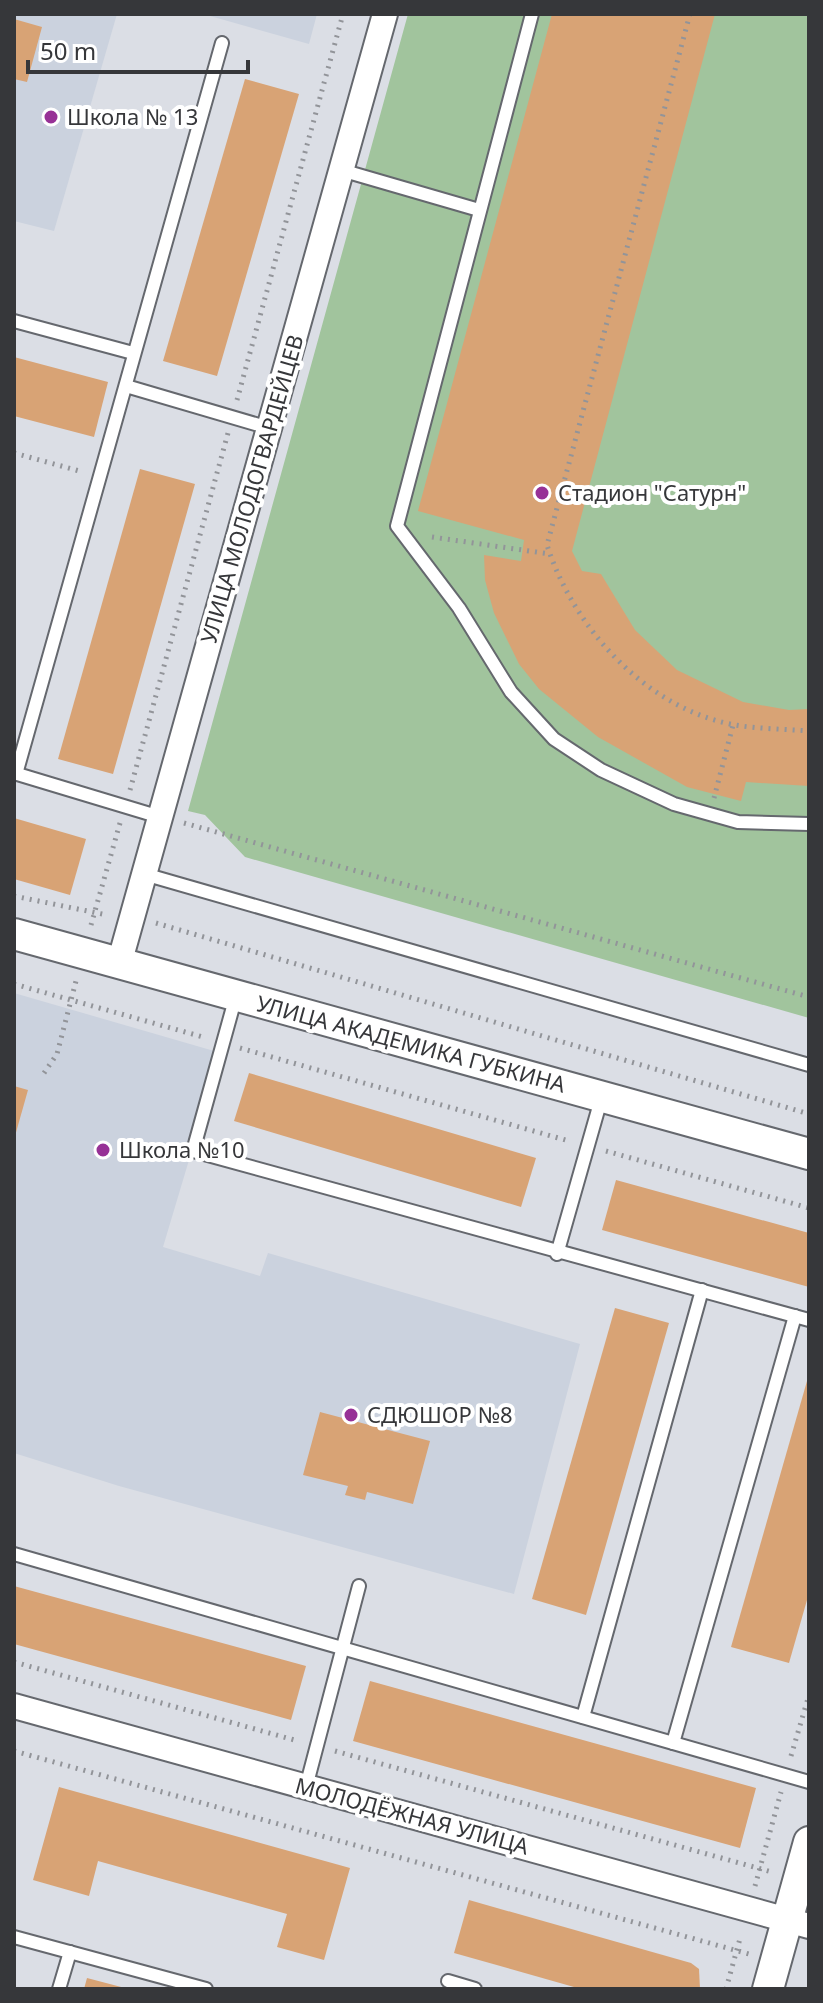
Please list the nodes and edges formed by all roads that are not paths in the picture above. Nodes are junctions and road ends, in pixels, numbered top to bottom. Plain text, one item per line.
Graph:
1 (385, 14) edge
2 (532, 14) edge
3 (222, 43) dead end
4 (341, 170) junction
5 (479, 210) junction
6 (14, 321) edge
7 (133, 353) junction
8 (126, 386) junction
9 (269, 428) junction
10 (15, 774) edge
11 (160, 817) junction
12 (809, 824) edge
13 (144, 874) junction
14 (14, 934) edge
15 (119, 964) junction
16 (236, 996) junction
17 (809, 1065) edge
18 (602, 1096) junction
19 (809, 1154) edge
20 (557, 1254) junction
21 (702, 1290) junction
22 (795, 1316) junction
23 (809, 1320) edge
24 (14, 1554) edge
25 (359, 1586) dead end
26 (344, 1649) junction
27 (14, 1706) edge
28 (583, 1717) junction
29 (673, 1743) junction
30 (809, 1782) edge
31 (306, 1787) junction
32 (809, 1842) edge
33 (798, 1923) edge
34 (14, 1937) edge
35 (70, 1952) junction
36 (448, 1981) dead end
37 (169, 1984) edge
38 (59, 1989) edge
39 (206, 1989) edge
40 (475, 1989) edge
41 (768, 1989) edge

1 - 4 street, УЛИЦА МОЛОДОГВАРДЕЙЦЕВ
2 - 5 lane
3 - 7 lane
4 - 5 lane
4 - 9 street, УЛИЦА МОЛОДОГВАРДЕЙЦЕВ
5 - 12 lane
6 - 7 lane
7 - 8 lane
8 - 9 lane
8 - 10 lane
9 - 11 street, УЛИЦА МОЛОДОГВАРДЕЙЦЕВ
10 - 11 lane
11 - 13 street, УЛИЦА МОЛОДОГВАРДЕЙЦЕВ
13 - 15 street, УЛИЦА МОЛОДОГВАРДЕЙЦЕВ
13 - 17 lane
14 - 15 street, УЛИЦА АКАДЕМИКА ГУБКИНА
15 - 16 street, УЛИЦА АКАДЕМИКА ГУБКИНА
16 - 18 street, УЛИЦА АКАДЕМИКА ГУБКИНА
16 - 20 lane
18 - 19 street, УЛИЦА АКАДЕМИКА ГУБКИНА
18 - 20 lane
20 - 21 lane
21 - 22 lane
21 - 28 lane
22 - 23 lane
22 - 29 lane
24 - 26 lane
25 - 26 lane
26 - 28 lane
26 - 31 lane
27 - 31 street, МОЛОДЁЖНАЯ УЛИЦА
28 - 29 lane
29 - 30 lane
31 - 33 street, МОЛОДЁЖНАЯ УЛИЦА
32 - 33 street
33 - 41 street
34 - 35 lane
35 - 37 lane
35 - 38 lane
36 - 40 lane
37 - 39 lane

